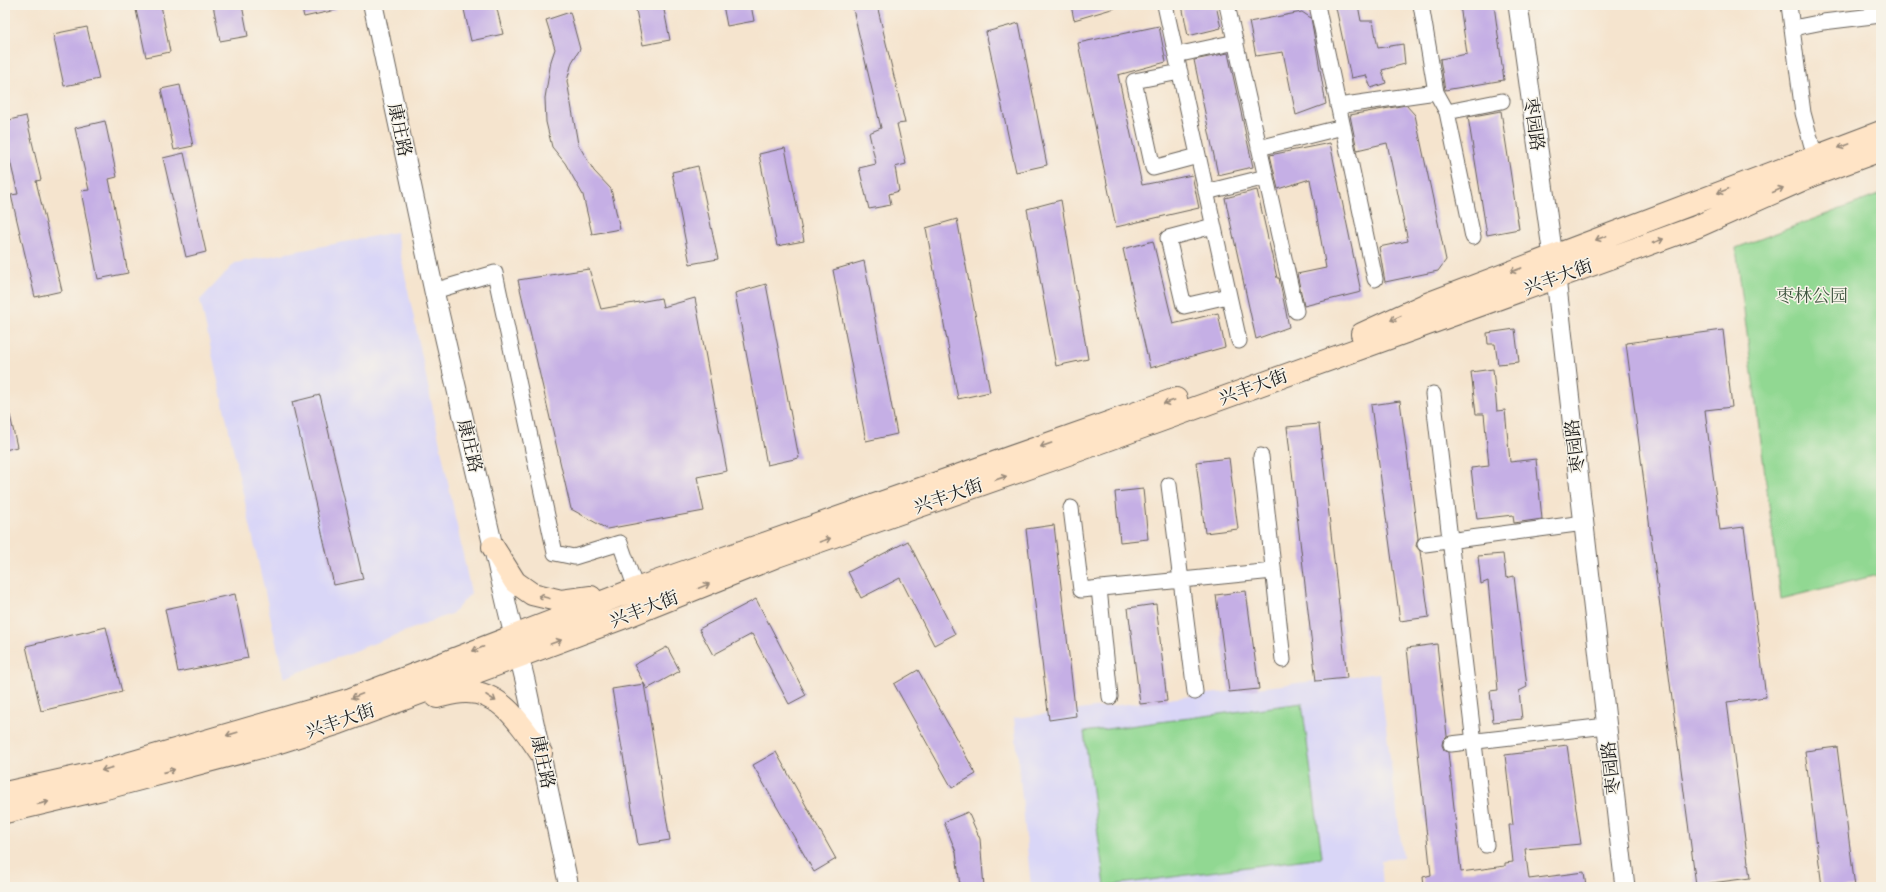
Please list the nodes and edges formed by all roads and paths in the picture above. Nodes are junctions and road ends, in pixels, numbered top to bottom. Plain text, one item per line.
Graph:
1 (373, 5) edge
2 (1165, 5) edge
3 (1227, 5) edge
4 (1232, 5) edge
5 (1316, 5) edge
6 (1422, 5) edge
7 (1518, 5) edge
8 (1789, 5) edge
9 (1881, 15) edge
10 (1793, 28) junction
11 (1236, 42) junction
12 (1176, 54) junction
13 (1180, 72) junction
14 (1436, 92) junction
15 (1502, 101) dead end
16 (1338, 106) junction
17 (1446, 112) junction
18 (1343, 127) junction
19 (1881, 132) edge
20 (1259, 148) junction
21 (1881, 150) edge
22 (1198, 156) junction
23 (1815, 157) junction
24 (1266, 177) junction
25 (1206, 192) junction
26 (1213, 226) junction
27 (1473, 237) dead end
28 (1553, 257) junction
29 (1556, 278) junction
30 (1375, 279) dead end
31 (434, 291) junction
32 (1228, 296) junction
33 (1296, 311) dead end
34 (1239, 341) dead end
35 (1433, 394) dead end
36 (1261, 456) dead end
37 (1169, 485) dead end
38 (1071, 508) dead end
39 (1584, 523) junction
40 (1450, 541) junction
41 (1425, 544) dead end
42 (493, 547) junction
43 (1273, 571) junction
44 (1181, 580) junction
45 (1099, 588) junction
46 (630, 591) junction
47 (517, 645) junction
48 (1284, 660) dead end
49 (1194, 692) dead end
50 (412, 696) junction
51 (1110, 697) dead end
52 (1606, 726) junction
53 (1473, 742) junction
54 (1451, 744) dead end
55 (541, 753) junction
56 (5, 793) edge
57 (5, 812) edge
58 (1486, 845) dead end
59 (569, 887) edge
60 (1625, 887) edge

1 - 31 street, 康庄路
2 - 12 street
3 - 4 street
3 - 11 street
5 - 16 street
6 - 14 street
7 - 28 street, 枣园路
8 - 10 street
9 - 10 street
10 - 23 street
11 - 12 street
11 - 20 street
12 - 13 street
13 - 22 street
13 - 22 street
14 - 16 street
14 - 17 street
15 - 17 street
16 - 18 street
17 - 27 street
18 - 20 street
18 - 30 street
19 -> 23 main road, 兴丰大街
20 - 24 street
29 -> 21 main road, 兴丰大街
22 - 25 street
23 -> 28 main road, 兴丰大街
24 - 25 street
24 - 33 street
25 - 26 street
26 - 32 street
26 - 32 street
28 - 29 street, 枣园路
28 -> 46 main road, 兴丰大街
29 - 39 street, 枣园路
47 -> 29 main road, 兴丰大街
31 - 42 street, 康庄路
31 - 46 street
32 - 34 street
35 - 40 street
36 - 43 street
37 - 44 street
38 - 45 street
39 - 40 street
39 - 52 street, 枣园路
40 - 41 street
40 - 53 street
46 -> 42 main road
42 - 47 street, 康庄路
43 - 44 street
43 - 48 street
44 - 45 street
44 - 49 street
45 - 51 street
46 - 47 main road, 兴丰大街
47 - 50 main road, 兴丰大街
47 - 55 street, 康庄路
47 -> 56 main road, 兴丰大街
50 -> 55 main road
57 -> 50 main road, 兴丰大街
52 - 53 street
52 - 60 street, 枣园路
53 - 54 street
53 - 58 street
55 - 59 street, 康庄路

